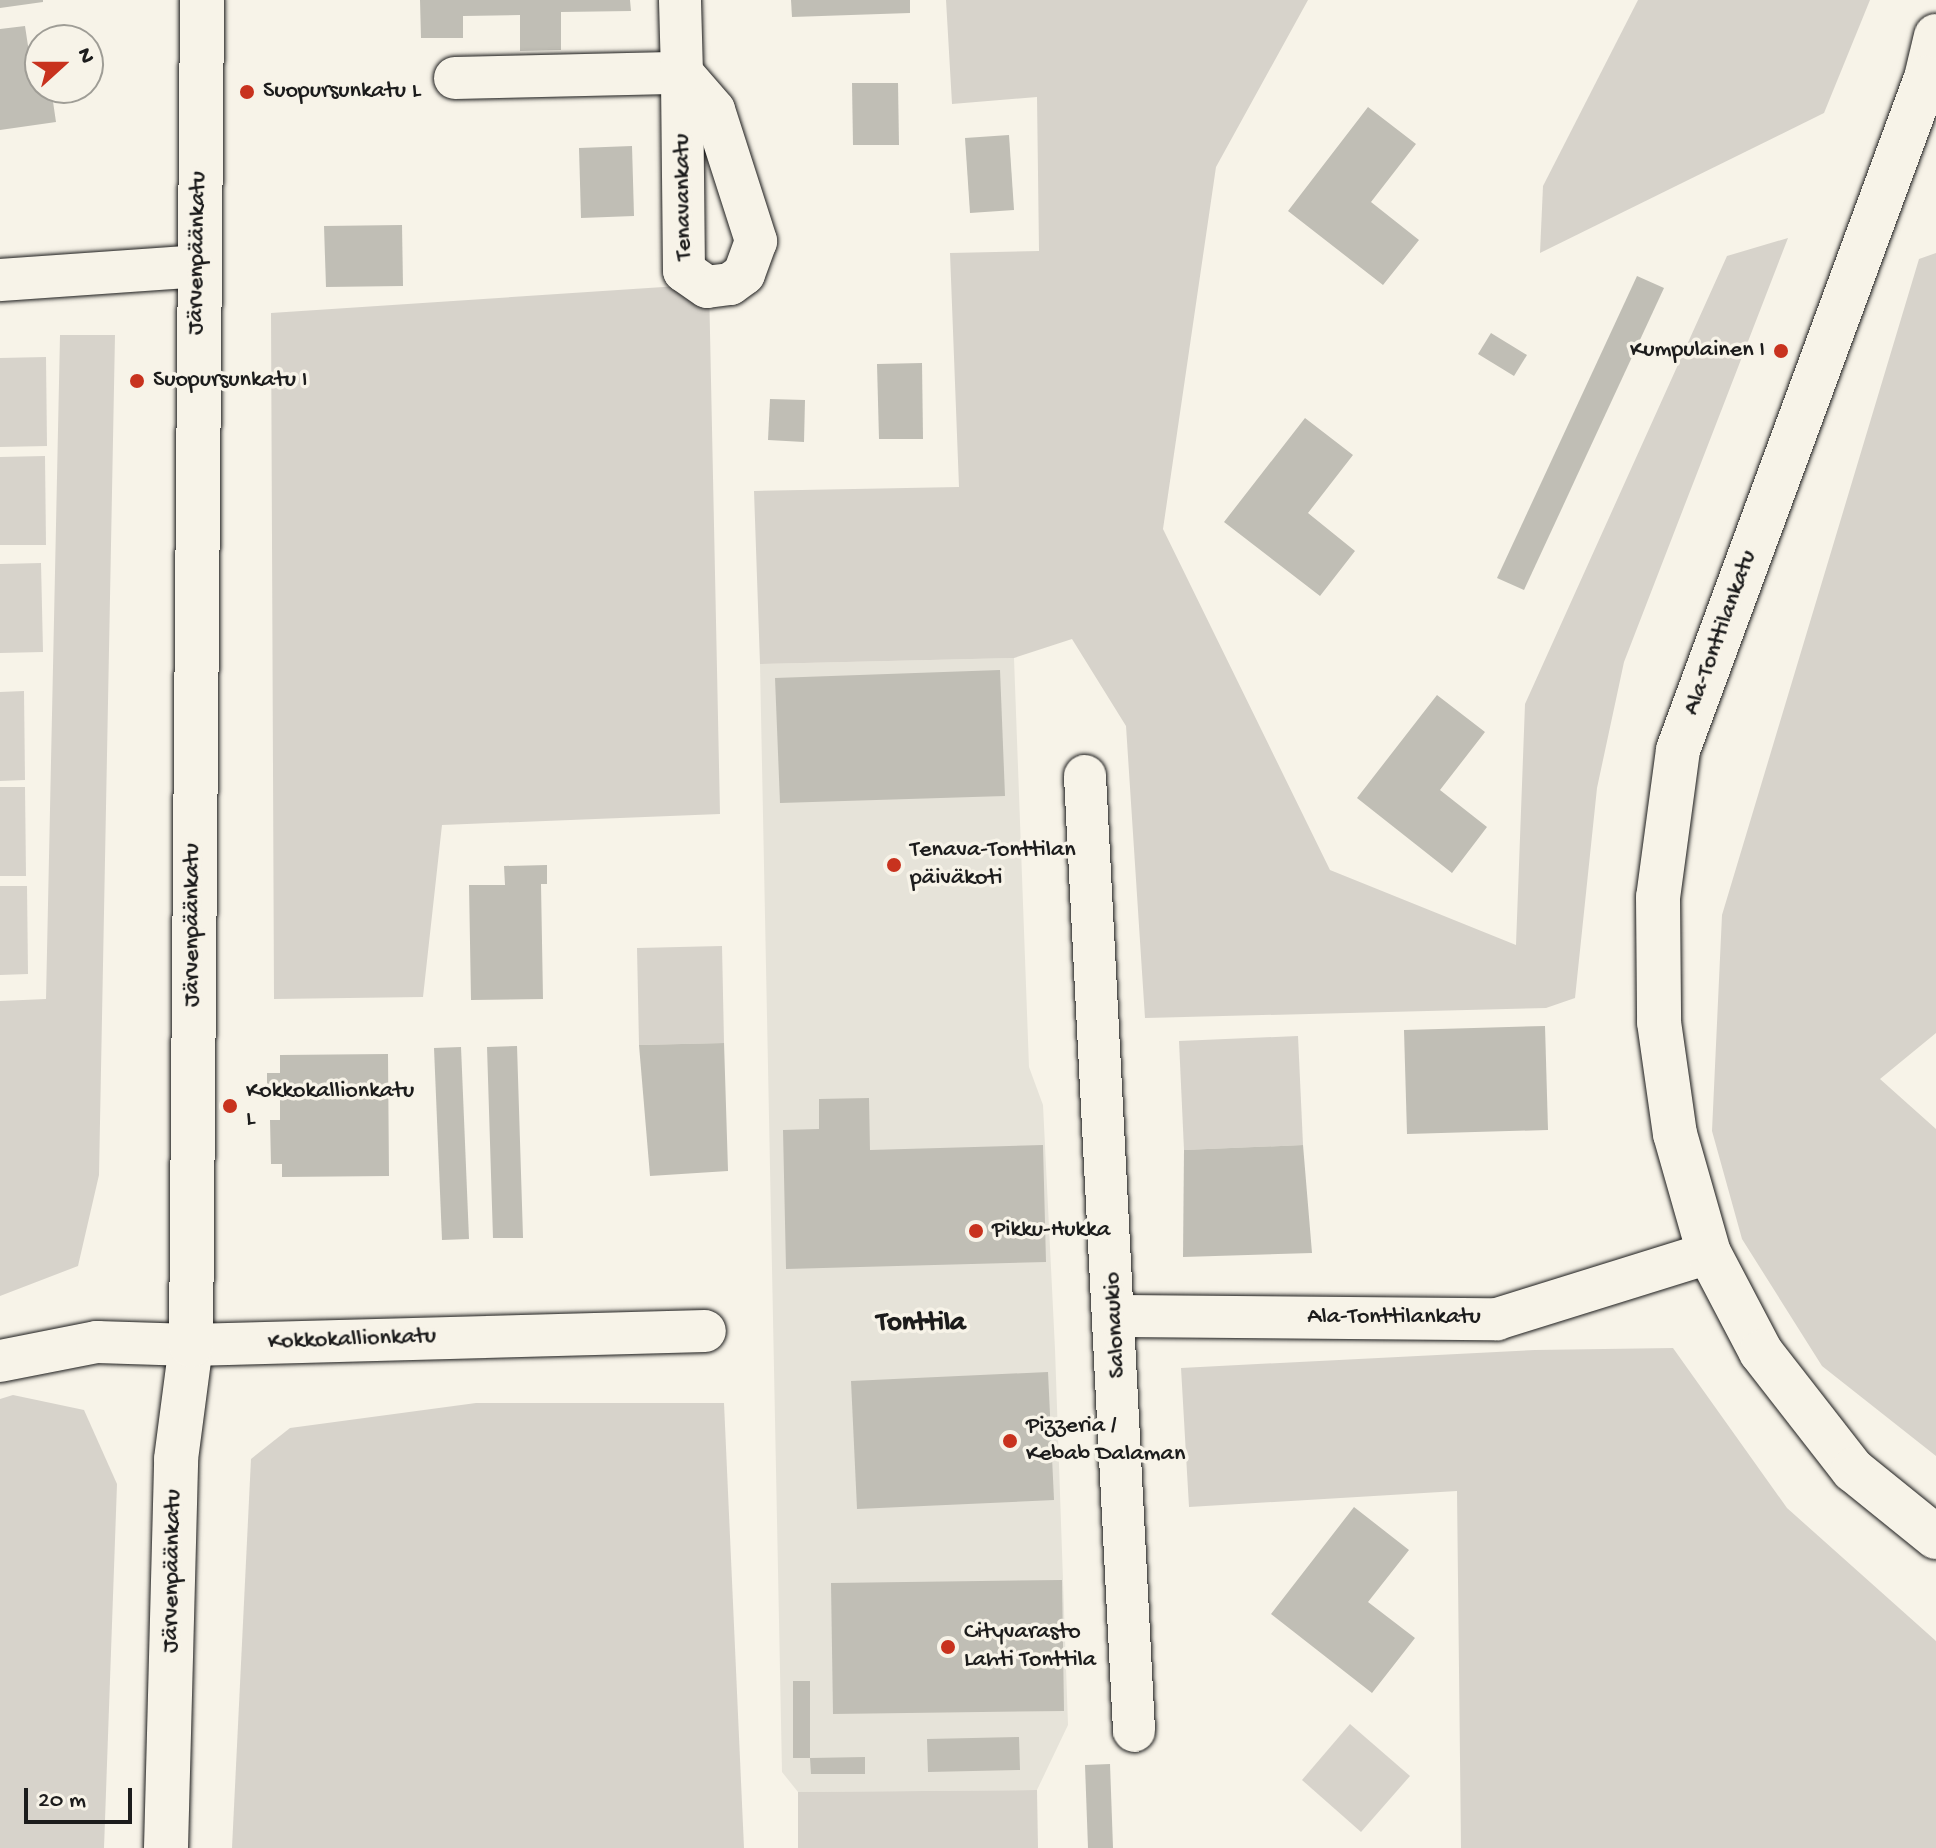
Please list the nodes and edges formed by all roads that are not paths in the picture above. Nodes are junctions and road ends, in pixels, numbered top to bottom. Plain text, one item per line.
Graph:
1 (202, 0) edge
2 (680, 0) edge
3 (1936, 36) edge
4 (455, 78) dead end
5 (198, 266) junction
6 (0, 280) edge
7 (1085, 776) dead end
8 (1709, 1253) junction
9 (1116, 1316) junction
10 (705, 1331) dead end
11 (191, 1345) junction
12 (0, 1361) edge
13 (1936, 1537) edge
14 (1134, 1731) dead end
15 (166, 1848) edge

1 - 5 street, Järvenpäänkatu
2 - 4 street
3 - 8 street, Ala-Tonttilankatu
5 - 6 street
5 - 11 street, Järvenpäänkatu
7 - 9 street, Salonaukio
8 - 9 street, Ala-Tonttilankatu
8 - 13 street, Ala-Tonttilankatu
9 - 14 street, Salonaukio
10 - 11 street, Kokkokallionkatu
11 - 12 street, Kokkokallionkatu
11 - 15 street, Järvenpäänkatu

